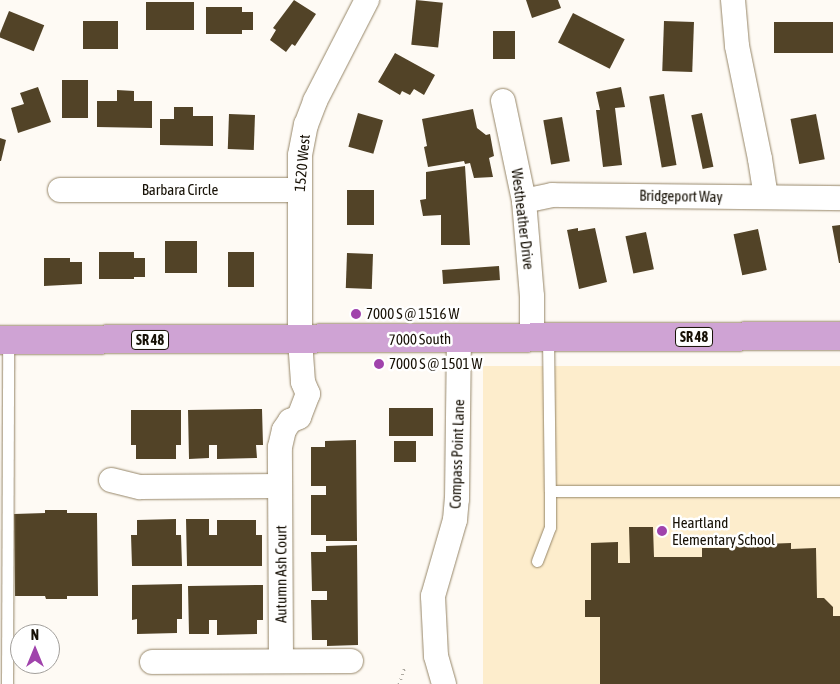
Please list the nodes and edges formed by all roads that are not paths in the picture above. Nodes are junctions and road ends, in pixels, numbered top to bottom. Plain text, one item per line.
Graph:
1 (368, 0) edge
2 (733, 0) edge
3 (503, 101) dead end
4 (60, 190) dead end
5 (299, 190) junction
6 (766, 197) junction
7 (840, 198) edge
8 (524, 201) junction
9 (840, 336) edge
10 (540, 338) junction
11 (459, 339) junction
12 (4, 340) edge
13 (300, 340) junction
14 (111, 480) dead end
15 (280, 486) junction
16 (550, 491) junction
17 (840, 491) edge
18 (537, 561) dead end
19 (351, 660) dead end
20 (281, 661) junction
21 (152, 662) dead end
22 (7, 684) edge
23 (444, 684) edge

1 - 5 street, 1520 West
2 - 6 street
3 - 8 street, Westheather Drive
4 - 5 street, Barbara Circle
5 - 13 street, 1520 West
6 - 7 street, Bridgeport Way
6 - 8 street, Bridgeport Way
8 - 10 street, Westheather Drive
9 - 10 main road, 7000 South / SR 48
10 - 11 main road, 7000 South / SR 48
10 - 16 lane
11 - 13 main road, 7000 South / SR 48
11 - 23 street, Compass Point Lane
12 - 13 main road, 7000 South / SR 48
12 - 22 lane
13 - 15 street, Autumn Ash Court
14 - 15 street
15 - 20 street, Autumn Ash Court
16 - 17 lane
16 - 18 lane
19 - 20 street
20 - 21 street

